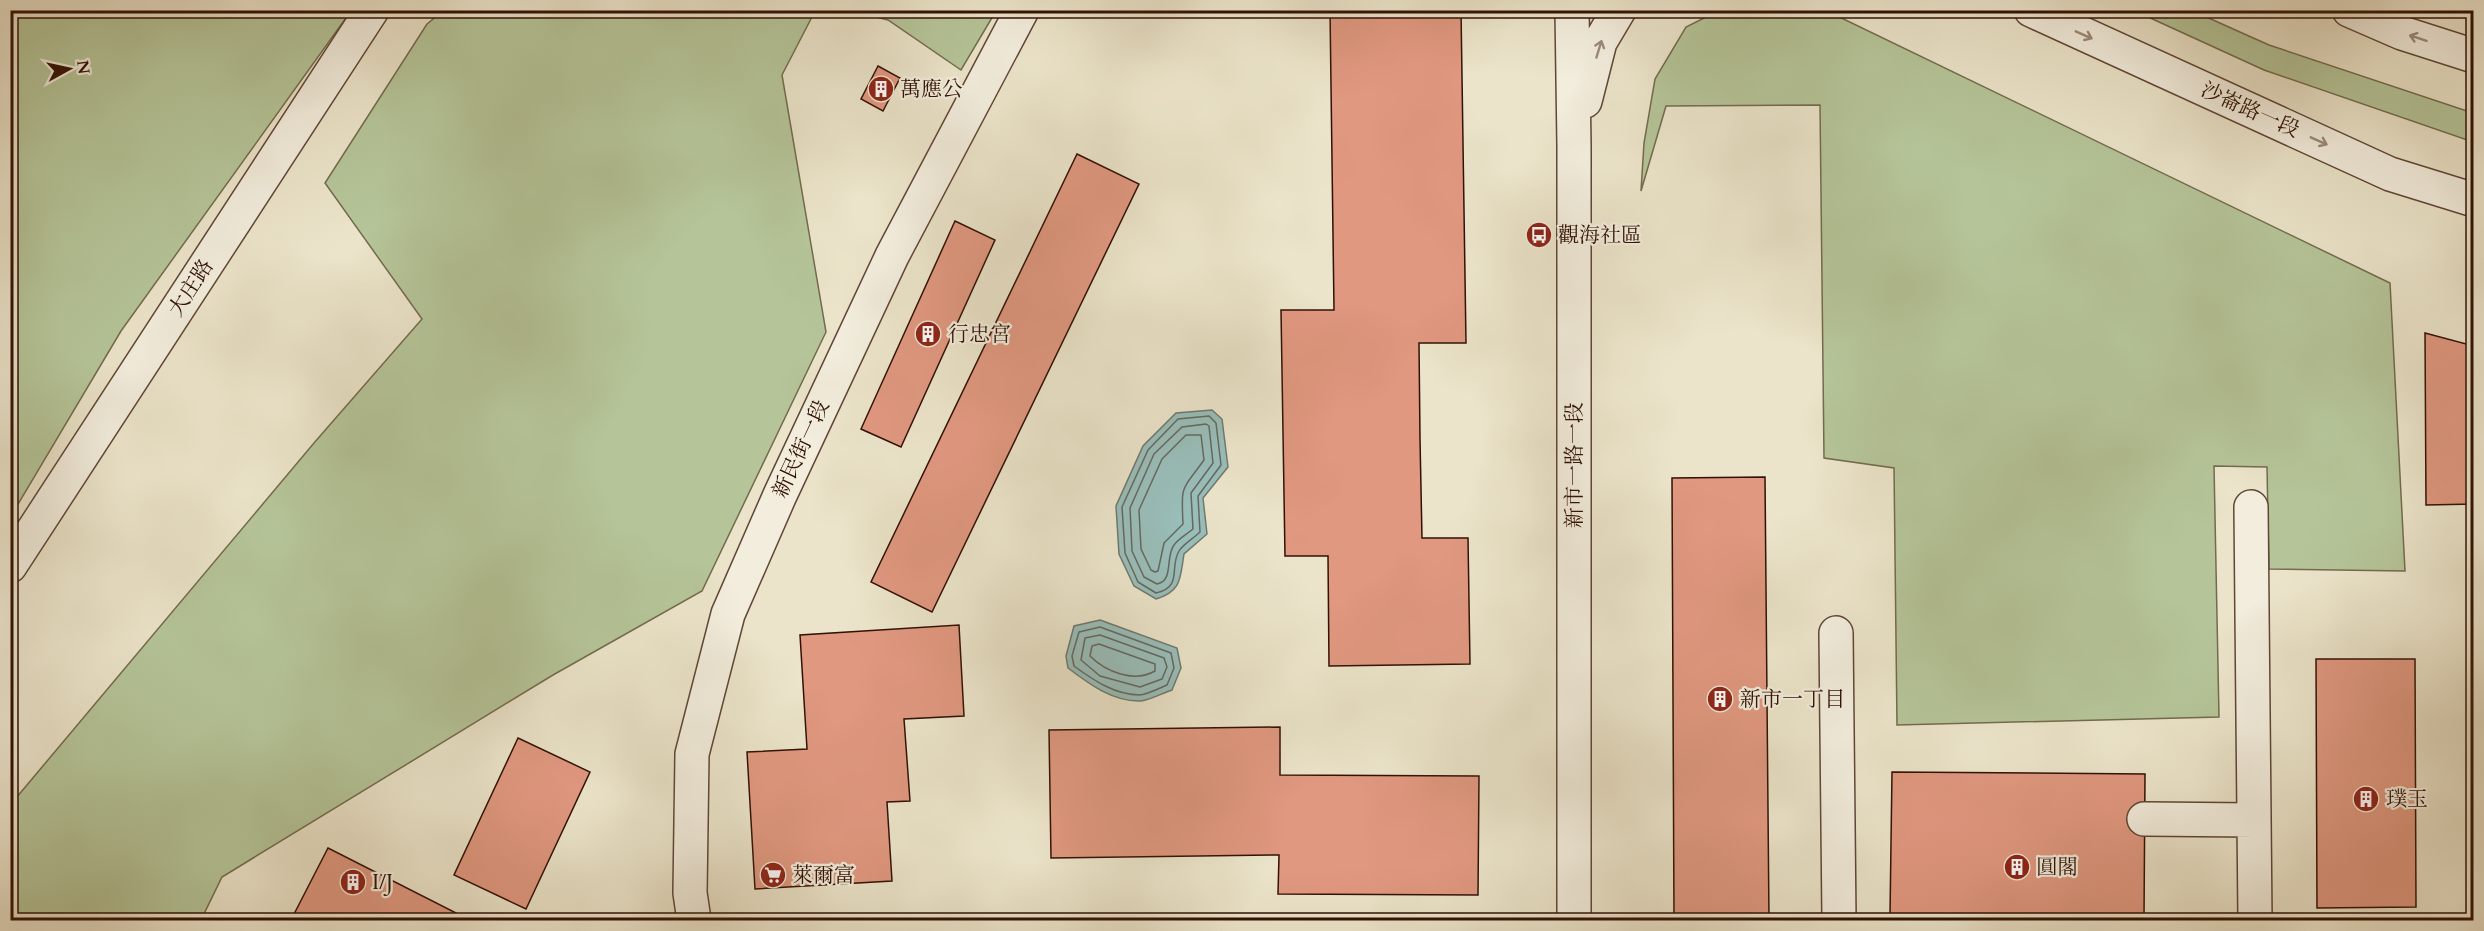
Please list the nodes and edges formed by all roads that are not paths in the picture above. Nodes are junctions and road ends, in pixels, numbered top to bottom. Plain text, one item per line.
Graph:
1 (372, 10) edge
2 (1022, 10) edge
3 (1572, 10) edge
4 (1619, 10) edge
5 (2031, 10) edge
6 (2349, 10) edge
7 (2474, 56) edge
8 (1574, 147) junction
9 (2474, 200) edge
10 (2251, 507) dead end
11 (10, 566) edge
12 (1836, 633) dead end
13 (2144, 819) dead end
14 (2254, 820) junction
15 (694, 921) edge
16 (1574, 921) edge
17 (1839, 921) edge
18 (2255, 921) edge

1 - 11 street, 大庄路
2 - 15 street, 新民街一段
3 - 8 street, 新市一路一段
8 -> 4 street
5 -> 9 street, 沙崙路一段
7 -> 6 street
8 - 16 street, 新市一路一段
10 - 14 street
12 - 17 street
13 - 14 street
14 - 18 street

